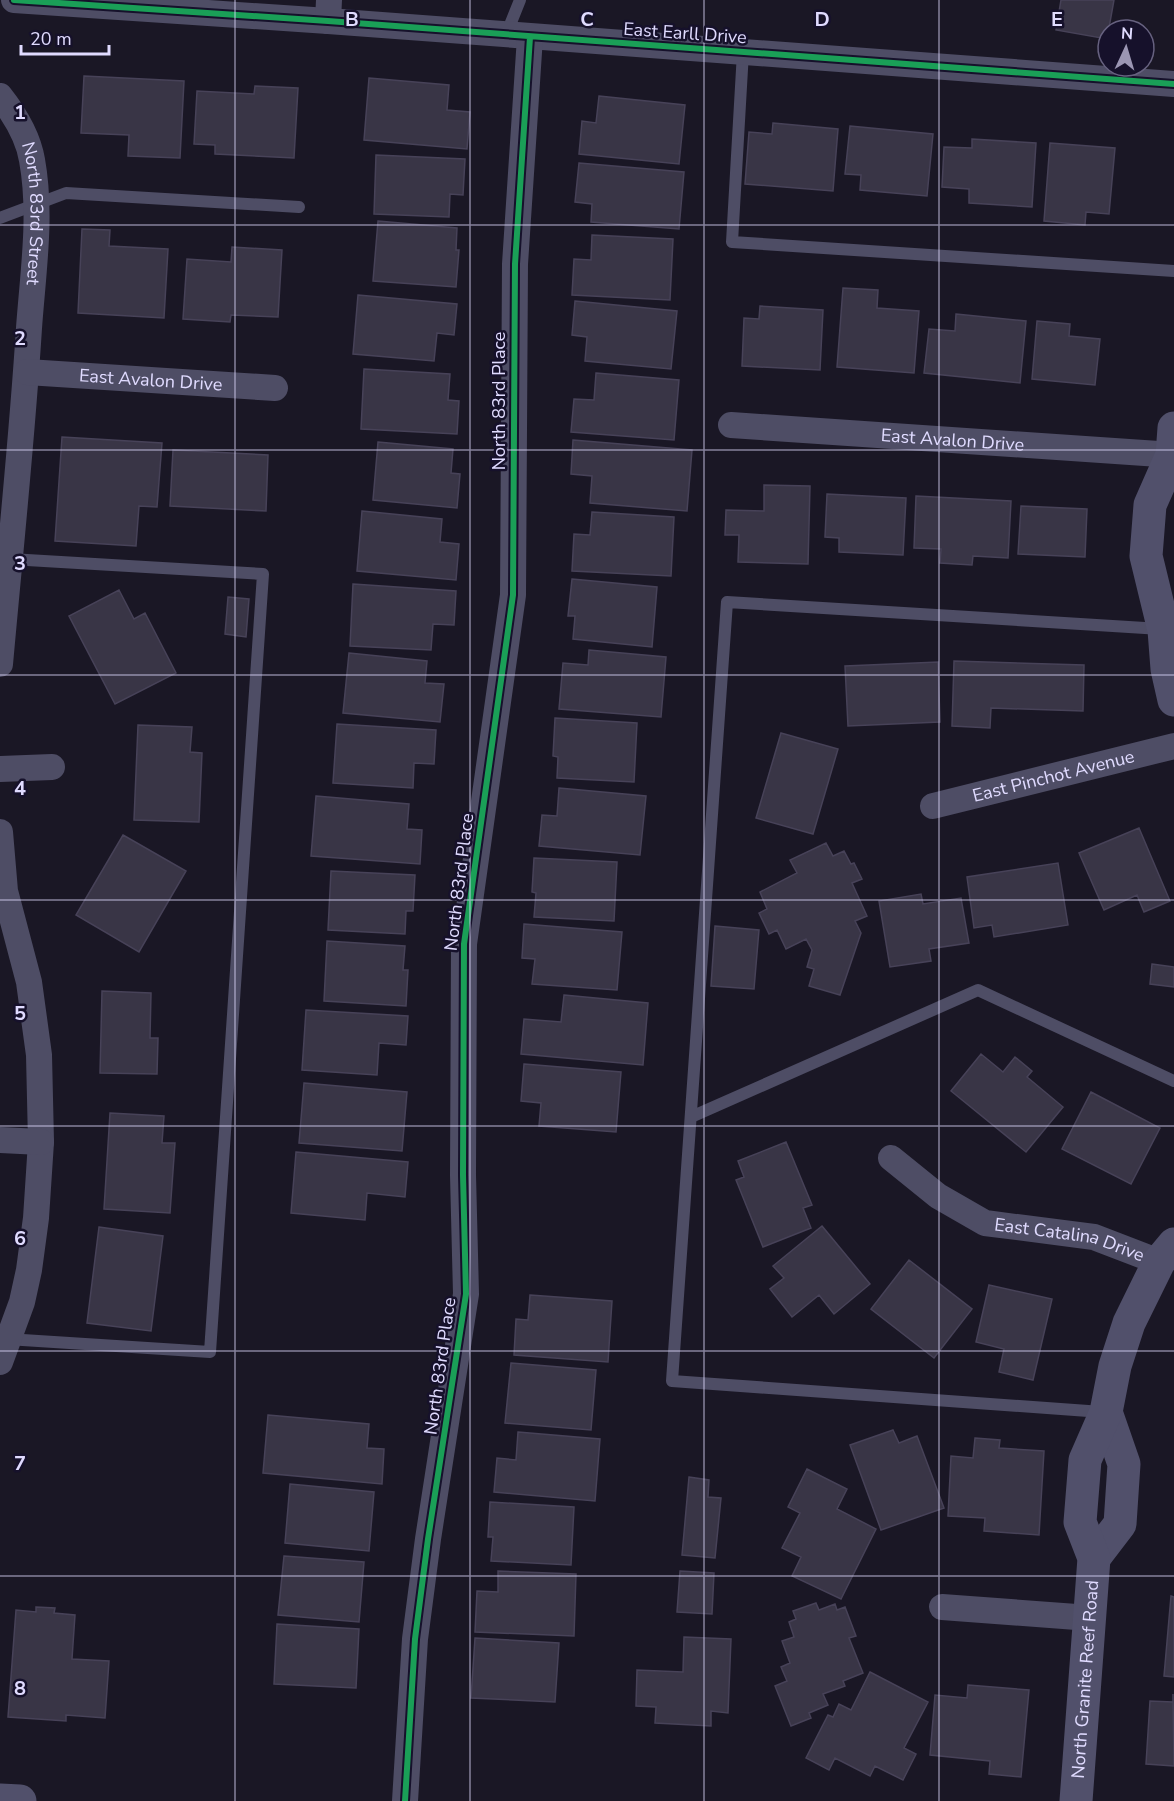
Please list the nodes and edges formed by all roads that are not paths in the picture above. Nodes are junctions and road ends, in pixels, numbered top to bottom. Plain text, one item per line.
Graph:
1 (14, 0) edge
2 (519, 0) edge
3 (142, 4) edge
4 (328, 10) edge
5 (518, 36) junction
6 (742, 52) junction
7 (1174, 84) edge
8 (0, 96) edge
9 (38, 205) junction
10 (299, 207) dead end
11 (0, 218) edge
12 (1174, 272) edge
13 (27, 372) junction
14 (275, 388) dead end
15 (731, 425) dead end
16 (1174, 450) edge
17 (10, 559) junction
18 (1171, 622) edge
19 (0, 663) edge
20 (1174, 700) edge
21 (1174, 746) edge
22 (52, 767) dead end
23 (0, 769) edge
24 (933, 806) dead end
25 (0, 831) edge
26 (1174, 1081) edge
27 (691, 1117) junction
28 (0, 1140) edge
29 (41, 1142) junction
30 (891, 1158) dead end
31 (1167, 1253) edge
32 (3, 1346) edge
33 (1106, 1412) junction
34 (942, 1606) dead end
35 (1090, 1618) junction
36 (0, 1800) edge
37 (20, 1801) edge
38 (405, 1801) edge
39 (1076, 1801) edge

1 - 3 street, East Earll Drive
2 - 5 lane
3 - 4 street, East Earll Drive
4 - 5 street, East Earll Drive
5 - 6 street, East Earll Drive
5 - 38 street, North 83rd Place
6 - 7 street, East Earll Drive
6 - 12 lane
8 - 9 street, North 83rd Street
9 - 10 lane
9 - 11 lane
9 - 13 street, North 83rd Street
13 - 14 street, East Avalon Drive
13 - 17 street, North 83rd Street
15 - 16 street, East Avalon Drive
16 - 18 street
17 - 19 street, North 83rd Street
17 - 32 lane
18 - 20 street
18 - 27 lane
21 - 24 street, East Pinchot Avenue
22 - 23 street
25 - 29 street
26 - 27 lane
27 - 33 lane
28 - 29 street
29 - 32 street
30 - 31 street, East Catalina Drive
31 - 33 street, North Granite Reef Road
33 - 35 street, North Granite Reef Road
34 - 35 street
35 - 39 street, North Granite Reef Road
36 - 37 street

